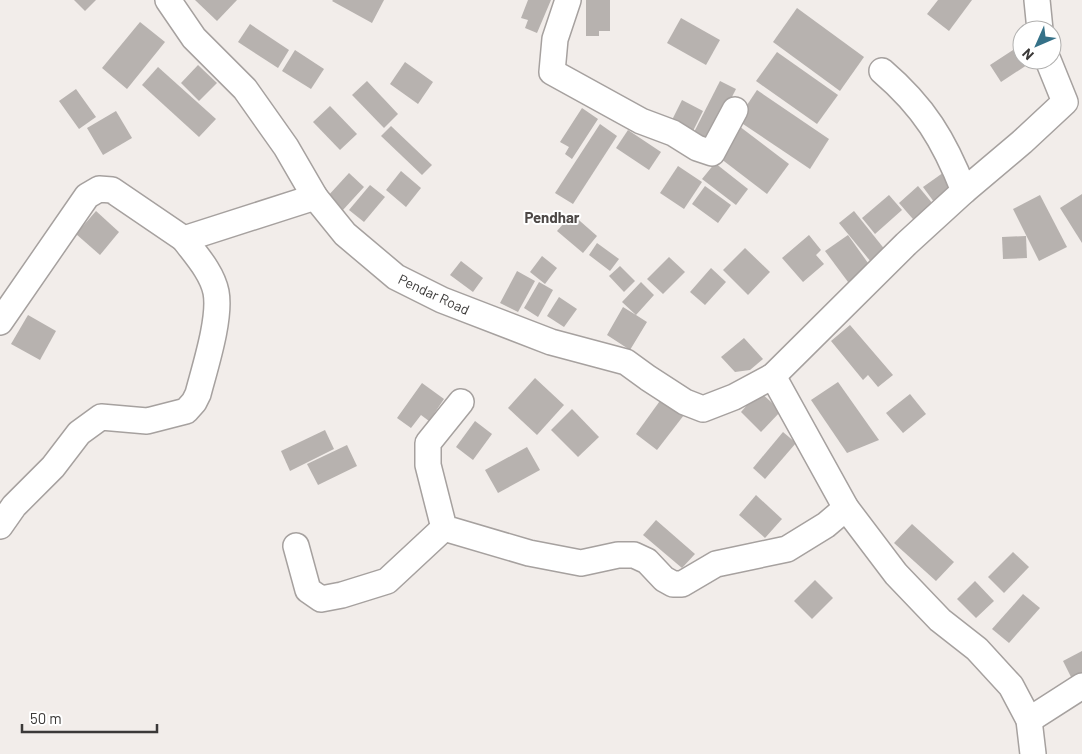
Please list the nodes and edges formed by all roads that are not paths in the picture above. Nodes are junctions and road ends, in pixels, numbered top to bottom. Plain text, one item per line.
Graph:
1 (168, 0) edge
2 (568, 0) edge
3 (1037, 0) edge
4 (1039, 20) edge
5 (1052, 70) edge
6 (882, 71) dead end
7 (735, 110) dead end
8 (964, 191) junction
9 (315, 197) junction
10 (184, 239) junction
11 (0, 322) edge
12 (773, 376) junction
13 (461, 402) dead end
14 (846, 508) junction
15 (0, 526) edge
16 (444, 528) junction
17 (296, 546) dead end
18 (1082, 686) edge
19 (1029, 720) junction
20 (1033, 754) edge

1 - 9 street, Pendar Road
2 - 7 street
3 - 4 street
5 - 8 street, Pendar Road
6 - 8 street
8 - 12 street, Pendar Road
9 - 10 street
9 - 12 street, Pendar Road
10 - 11 street
10 - 15 street
12 - 14 street
13 - 16 street
14 - 16 street
14 - 19 street
16 - 17 street
18 - 19 street
19 - 20 street

